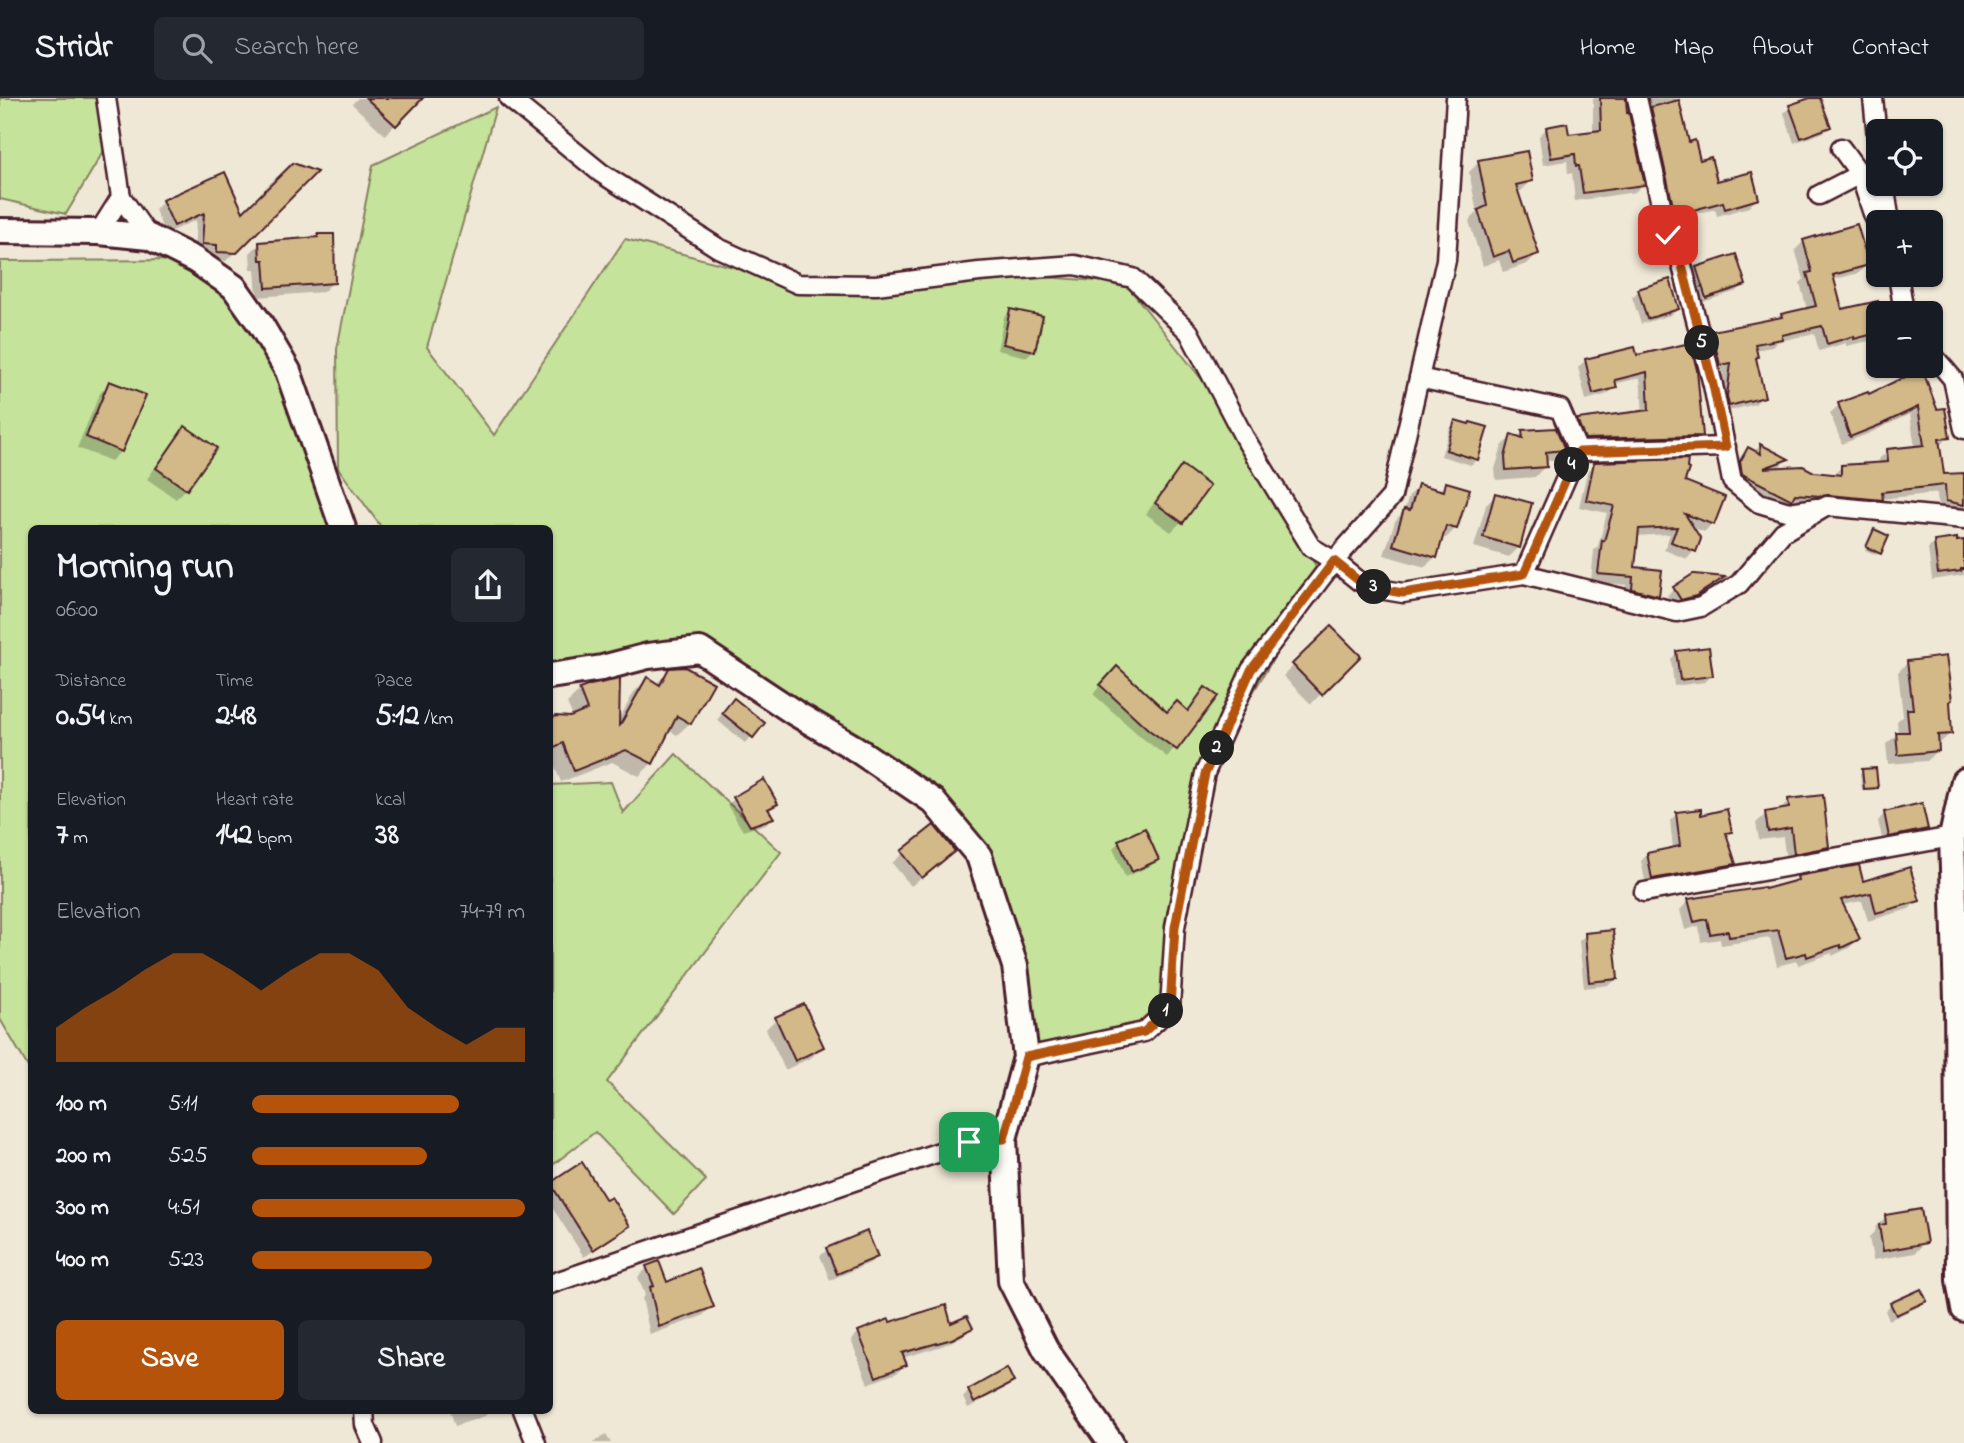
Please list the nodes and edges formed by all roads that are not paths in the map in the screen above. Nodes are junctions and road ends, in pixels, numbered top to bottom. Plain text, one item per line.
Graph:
1 (106, 98) edge
2 (509, 98) edge
3 (1456, 98) edge
4 (1637, 98) edge
5 (1873, 98) edge
6 (1875, 119) edge
7 (1841, 148) dead end
8 (1860, 174) junction
9 (1819, 195) dead end
10 (121, 197) junction
11 (1872, 210) edge
12 (0, 231) edge
13 (99, 232) junction
14 (149, 237) junction
15 (1943, 367) edge
16 (1419, 379) junction
17 (1964, 429) edge
18 (1726, 447) junction
19 (1578, 452) junction
20 (1827, 506) junction
21 (1964, 519) edge
22 (343, 525) edge
23 (1334, 561) junction
24 (1524, 574) junction
25 (553, 676) edge
26 (1964, 781) edge
27 (1952, 837) junction
28 (1644, 892) dead end
29 (1026, 1057) junction
30 (1004, 1139) junction
31 (553, 1283) edge
32 (1964, 1308) edge
33 (364, 1414) edge
34 (525, 1414) edge
35 (373, 1443) edge
36 (536, 1443) edge
37 (1111, 1443) edge

1 - 10 street
2 - 23 street
3 - 16 street
4 - 18 street
5 - 6 street
7 - 8 street
8 - 9 street
8 - 11 street
10 - 13 street
10 - 14 street
12 - 13 street
13 - 14 street
14 - 22 street
15 - 17 street
16 - 19 street
16 - 23 street
18 - 19 street
18 - 20 street
19 - 24 street
20 - 21 street
20 - 24 street
23 - 24 street
23 - 29 street
25 - 29 street
26 - 27 street
27 - 28 street
27 - 32 street
29 - 30 street
30 - 31 street
30 - 37 street
33 - 35 street
34 - 36 street

